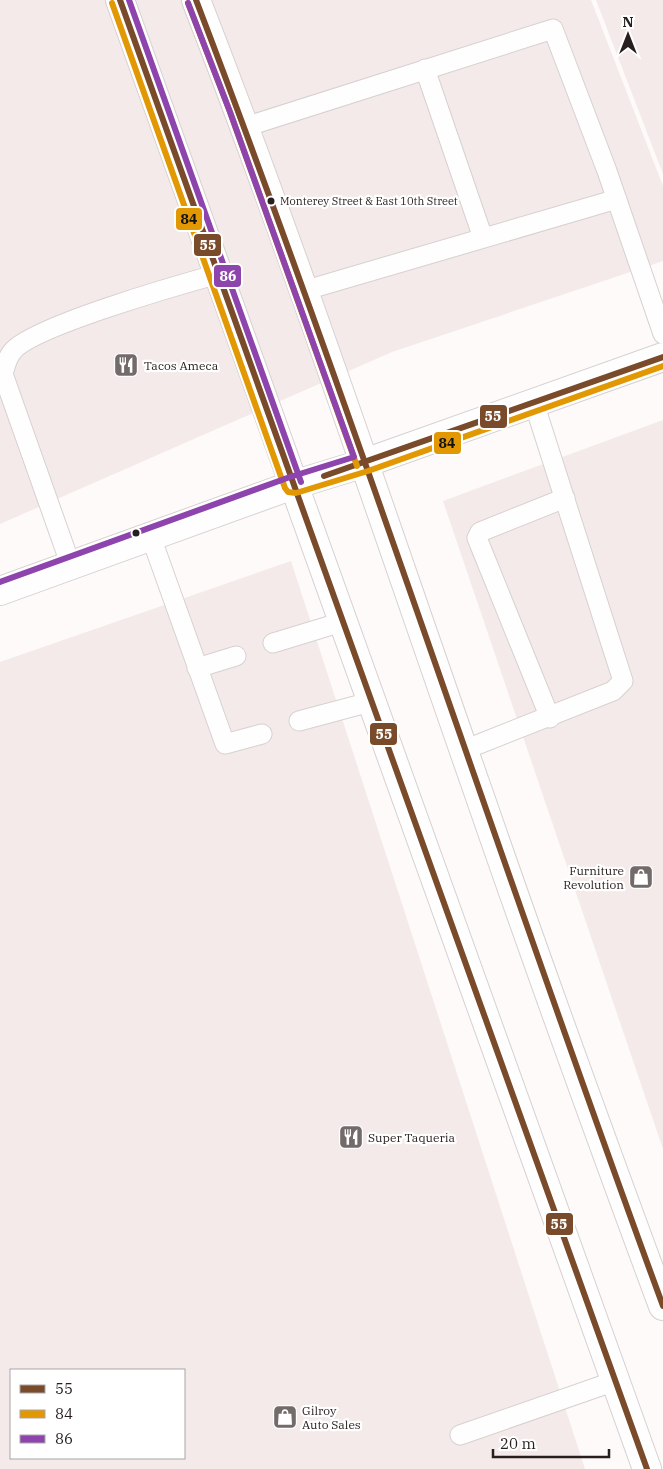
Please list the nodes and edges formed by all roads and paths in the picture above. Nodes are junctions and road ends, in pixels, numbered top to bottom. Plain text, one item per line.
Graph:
1 (120, 0) edge
2 (196, 0) edge
3 (426, 69) junction
4 (245, 127) junction
5 (617, 199) junction
6 (483, 238) junction
7 (218, 274) junction
8 (304, 291) junction
9 (663, 334) edge
10 (663, 357) edge
11 (534, 403) junction
12 (365, 463) junction
13 (293, 485) junction
14 (565, 498) junction
15 (151, 537) junction
16 (71, 566) junction
17 (0, 591) edge
18 (342, 622) junction
19 (274, 643) dead end
20 (236, 656) dead end
21 (198, 668) junction
22 (370, 702) junction
23 (550, 718) junction
24 (299, 721) dead end
25 (262, 734) dead end
26 (464, 750) junction
27 (663, 1306) edge
28 (615, 1381) junction
29 (460, 1435) dead end
30 (646, 1469) edge

1 - 7 main road
2 - 4 main road
3 - 4 lane
3 - 5 lane
3 - 6 lane
4 - 8 main road
5 - 6 lane
5 - 9 lane
6 - 8 lane
7 - 13 main road
7 - 16 lane
8 - 12 main road
10 - 11 main road
11 - 12 main road
11 - 14 lane
12 - 13 main road
12 - 26 main road
13 - 15 main road
13 - 18 main road
14 - 23 lane
14 - 23 lane
15 - 16 main road
15 - 21 lane
16 - 17 main road
18 - 19 lane
18 - 22 main road
20 - 21 lane
21 - 25 lane
22 - 24 lane
22 - 28 main road
23 - 26 lane
26 - 27 main road
28 - 29 lane
28 - 30 main road

